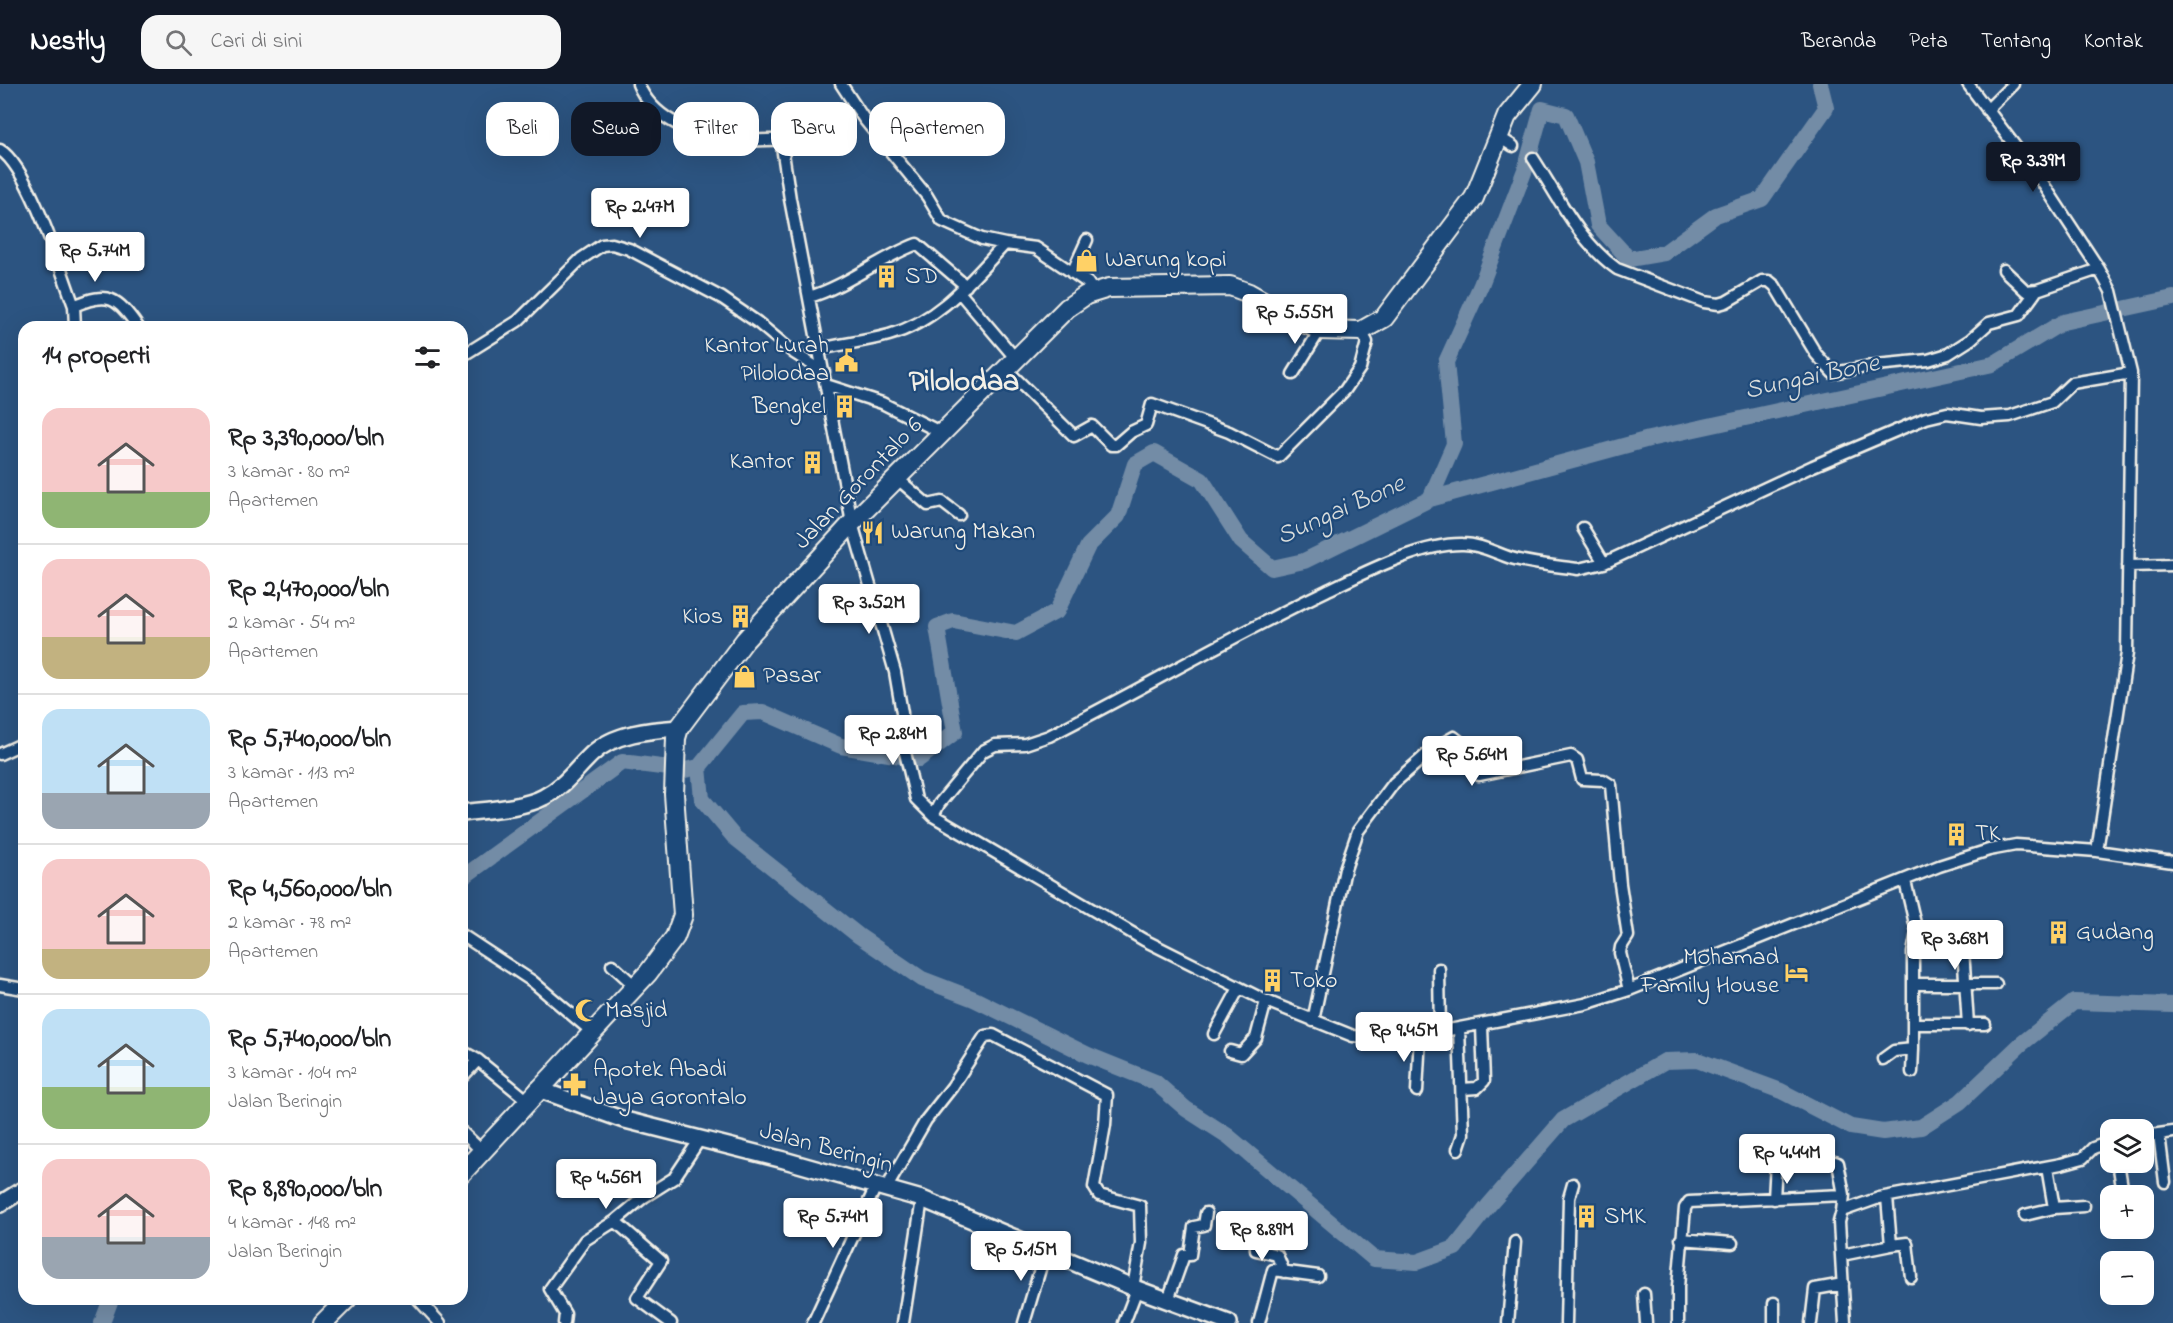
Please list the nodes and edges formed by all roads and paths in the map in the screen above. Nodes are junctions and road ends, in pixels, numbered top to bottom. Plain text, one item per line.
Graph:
1 (638, 84) edge
2 (841, 84) edge
3 (1533, 84) edge
4 (1968, 84) edge
5 (2013, 84) edge
6 (1987, 110) junction
7 (1497, 136) junction
8 (771, 140) edge
9 (1513, 146) dead end
10 (0, 150) edge
11 (784, 156) edge
12 (1533, 158) dead end
13 (1087, 240) dead end
14 (1005, 244) junction
15 (2099, 269) junction
16 (2004, 270) dead end
17 (1072, 273) junction
18 (963, 290) junction
19 (1094, 292) junction
20 (809, 297) junction
21 (2030, 298) junction
22 (74, 306) junction
23 (75, 321) edge
24 (133, 321) edge
25 (1320, 330) junction
26 (1361, 331) junction
27 (820, 350) junction
28 (468, 352) edge
29 (1011, 364) junction
30 (824, 372) junction
31 (2131, 373) junction
32 (1293, 374) dead end
33 (826, 385) junction
34 (942, 433) junction
35 (898, 479) junction
36 (958, 515) dead end
37 (852, 523) junction
38 (1583, 528) dead end
39 (1604, 563) junction
40 (2173, 565) edge
41 (2128, 566) junction
42 (678, 733) junction
43 (18, 746) edge
44 (0, 754) edge
45 (468, 812) edge
46 (933, 816) junction
47 (2097, 851) junction
48 (2173, 862) edge
49 (1905, 881) junction
50 (468, 939) edge
51 (1914, 947) junction
52 (612, 964) dead end
53 (1439, 969) dead end
54 (1914, 984) junction
55 (1996, 984) dead end
56 (0, 985) edge
57 (1966, 985) junction
58 (635, 986) junction
59 (18, 988) edge
60 (1239, 988) junction
61 (1629, 990) junction
62 (1266, 1001) junction
63 (1313, 1022) junction
64 (1913, 1024) junction
65 (1968, 1024) junction
66 (1985, 1024) dead end
67 (1482, 1026) junction
68 (1460, 1029) junction
69 (591, 1031) junction
70 (1440, 1032) junction
71 (1214, 1034) dead end
72 (1420, 1036) junction
73 (1913, 1049) junction
74 (1230, 1051) dead end
75 (468, 1054) edge
76 (1883, 1059) dead end
77 (478, 1060) junction
78 (468, 1071) edge
79 (1912, 1072) dead end
80 (1462, 1089) junction
81 (1417, 1091) dead end
82 (533, 1095) junction
83 (2173, 1132) edge
84 (2160, 1134) junction
85 (2154, 1135) edge
86 (468, 1138) edge
87 (700, 1139) junction
88 (2100, 1146) edge
89 (1458, 1149) dead end
90 (482, 1151) junction
91 (468, 1166) edge
92 (2047, 1167) junction
93 (2165, 1182) dead end
94 (1573, 1184) dead end
95 (881, 1188) junction
96 (18, 1193) edge
97 (1844, 1195) junction
98 (1887, 1197) junction
99 (922, 1199) junction
100 (1774, 1199) junction
101 (0, 1204) edge
102 (2084, 1206) dead end
103 (2054, 1208) junction
104 (1842, 1211) junction
105 (1206, 1213) dead end
106 (2025, 1215) dead end
107 (615, 1221) junction
108 (1255, 1223) dead end
109 (1681, 1239) junction
110 (1515, 1242) dead end
111 (1731, 1243) dead end
112 (1891, 1245) junction
113 (1046, 1249) junction
114 (1842, 1255) junction
115 (1284, 1272) junction
116 (1318, 1276) dead end
117 (1911, 1277) dead end
118 (1843, 1284) junction
119 (1135, 1288) junction
120 (1644, 1294) dead end
121 (1168, 1300) junction
122 (1774, 1303) dead end
123 (342, 1305) edge
124 (424, 1305) edge
125 (328, 1321) edge
126 (440, 1323) edge
127 (564, 1323) edge
128 (671, 1323) edge
129 (813, 1323) edge
130 (903, 1323) edge
131 (1024, 1323) edge
132 (1124, 1323) edge
133 (1229, 1323) edge
134 (1259, 1323) edge
135 (1508, 1323) edge
136 (1566, 1323) edge
137 (1646, 1323) edge
138 (1678, 1323) edge
139 (1774, 1323) edge
140 (1811, 1323) edge
141 (1845, 1323) edge

1 - 8 street
2 - 14 street
3 - 7 main road
4 - 6 street
5 - 6 street
6 - 15 street
7 - 9 street
7 - 26 main road
10 - 22 street
11 - 20 street
12 - 21 street
13 - 17 street
14 - 17 street
14 - 18 street
15 - 21 street
15 - 31 street
16 - 21 street
17 - 19 street
18 - 20 street
18 - 27 street
18 - 29 street
19 - 25 main road, Jalan Gorontalo 6
19 - 29 main road, Jalan Gorontalo 6
20 - 27 street
22 - 23 street
22 - 24 street
25 - 26 main road, Jalan Gorontalo 6
25 - 32 street
26 - 29 street
27 - 30 street
28 - 30 street
29 - 34 main road, Jalan Gorontalo 6
30 - 33 street
31 - 39 street
31 - 41 street
33 - 34 street
33 - 37 street
34 - 35 main road, Jalan Gorontalo 6
35 - 36 street
35 - 37 main road, Jalan Gorontalo 6
37 - 42 main road, Jalan Gorontalo 6
37 - 46 street
38 - 39 street
39 - 46 street
40 - 41 street
41 - 47 street
42 - 45 street
42 - 58 main road
43 - 44 street
46 - 60 street
47 - 48 street
47 - 49 street
49 - 51 street
49 - 61 street
50 - 69 street
51 - 54 street
51 - 57 street
52 - 58 street
53 - 70 street
54 - 57 street
54 - 64 street
55 - 57 street
56 - 59 street
57 - 65 street
58 - 69 main road
60 - 62 street
60 - 71 street
61 - 63 street
61 - 67 street
62 - 63 street
62 - 74 street
63 - 72 street
64 - 65 street
64 - 73 street
65 - 66 street
67 - 68 street
67 - 80 street
68 - 70 street
68 - 80 street
69 - 82 main road
70 - 72 street
72 - 81 street
73 - 76 street
73 - 79 street
75 - 77 street
77 - 78 street
77 - 82 street
80 - 89 street
82 - 87 street, Jalan Beringin
82 - 90 main road
83 - 84 street
84 - 85 street
84 - 93 street
86 - 90 street
87 - 95 street, Jalan Beringin
87 - 107 street
88 - 92 street
90 - 91 main road
92 - 98 street
92 - 103 street
94 - 136 street
95 - 99 street, Jalan Beringin
95 - 119 street
95 - 129 street
96 - 101 street
97 - 100 street
97 - 100 street
97 - 104 street
98 - 104 street
98 - 112 street
99 - 113 street, Jalan Beringin
99 - 130 street
100 - 109 street
102 - 103 street
103 - 106 street
104 - 114 street
105 - 121 street
107 - 127 street
107 - 128 street
108 - 115 street
109 - 111 street
109 - 138 street
110 - 135 street
112 - 114 street
112 - 117 street
113 - 119 street, Jalan Beringin
113 - 131 street
114 - 118 street
115 - 116 street
115 - 134 street
118 - 140 street
118 - 141 street
119 - 121 street, Jalan Beringin
119 - 132 street
120 - 137 street
121 - 133 street, Jalan Beringin
122 - 139 street
123 - 125 main road
124 - 126 street

